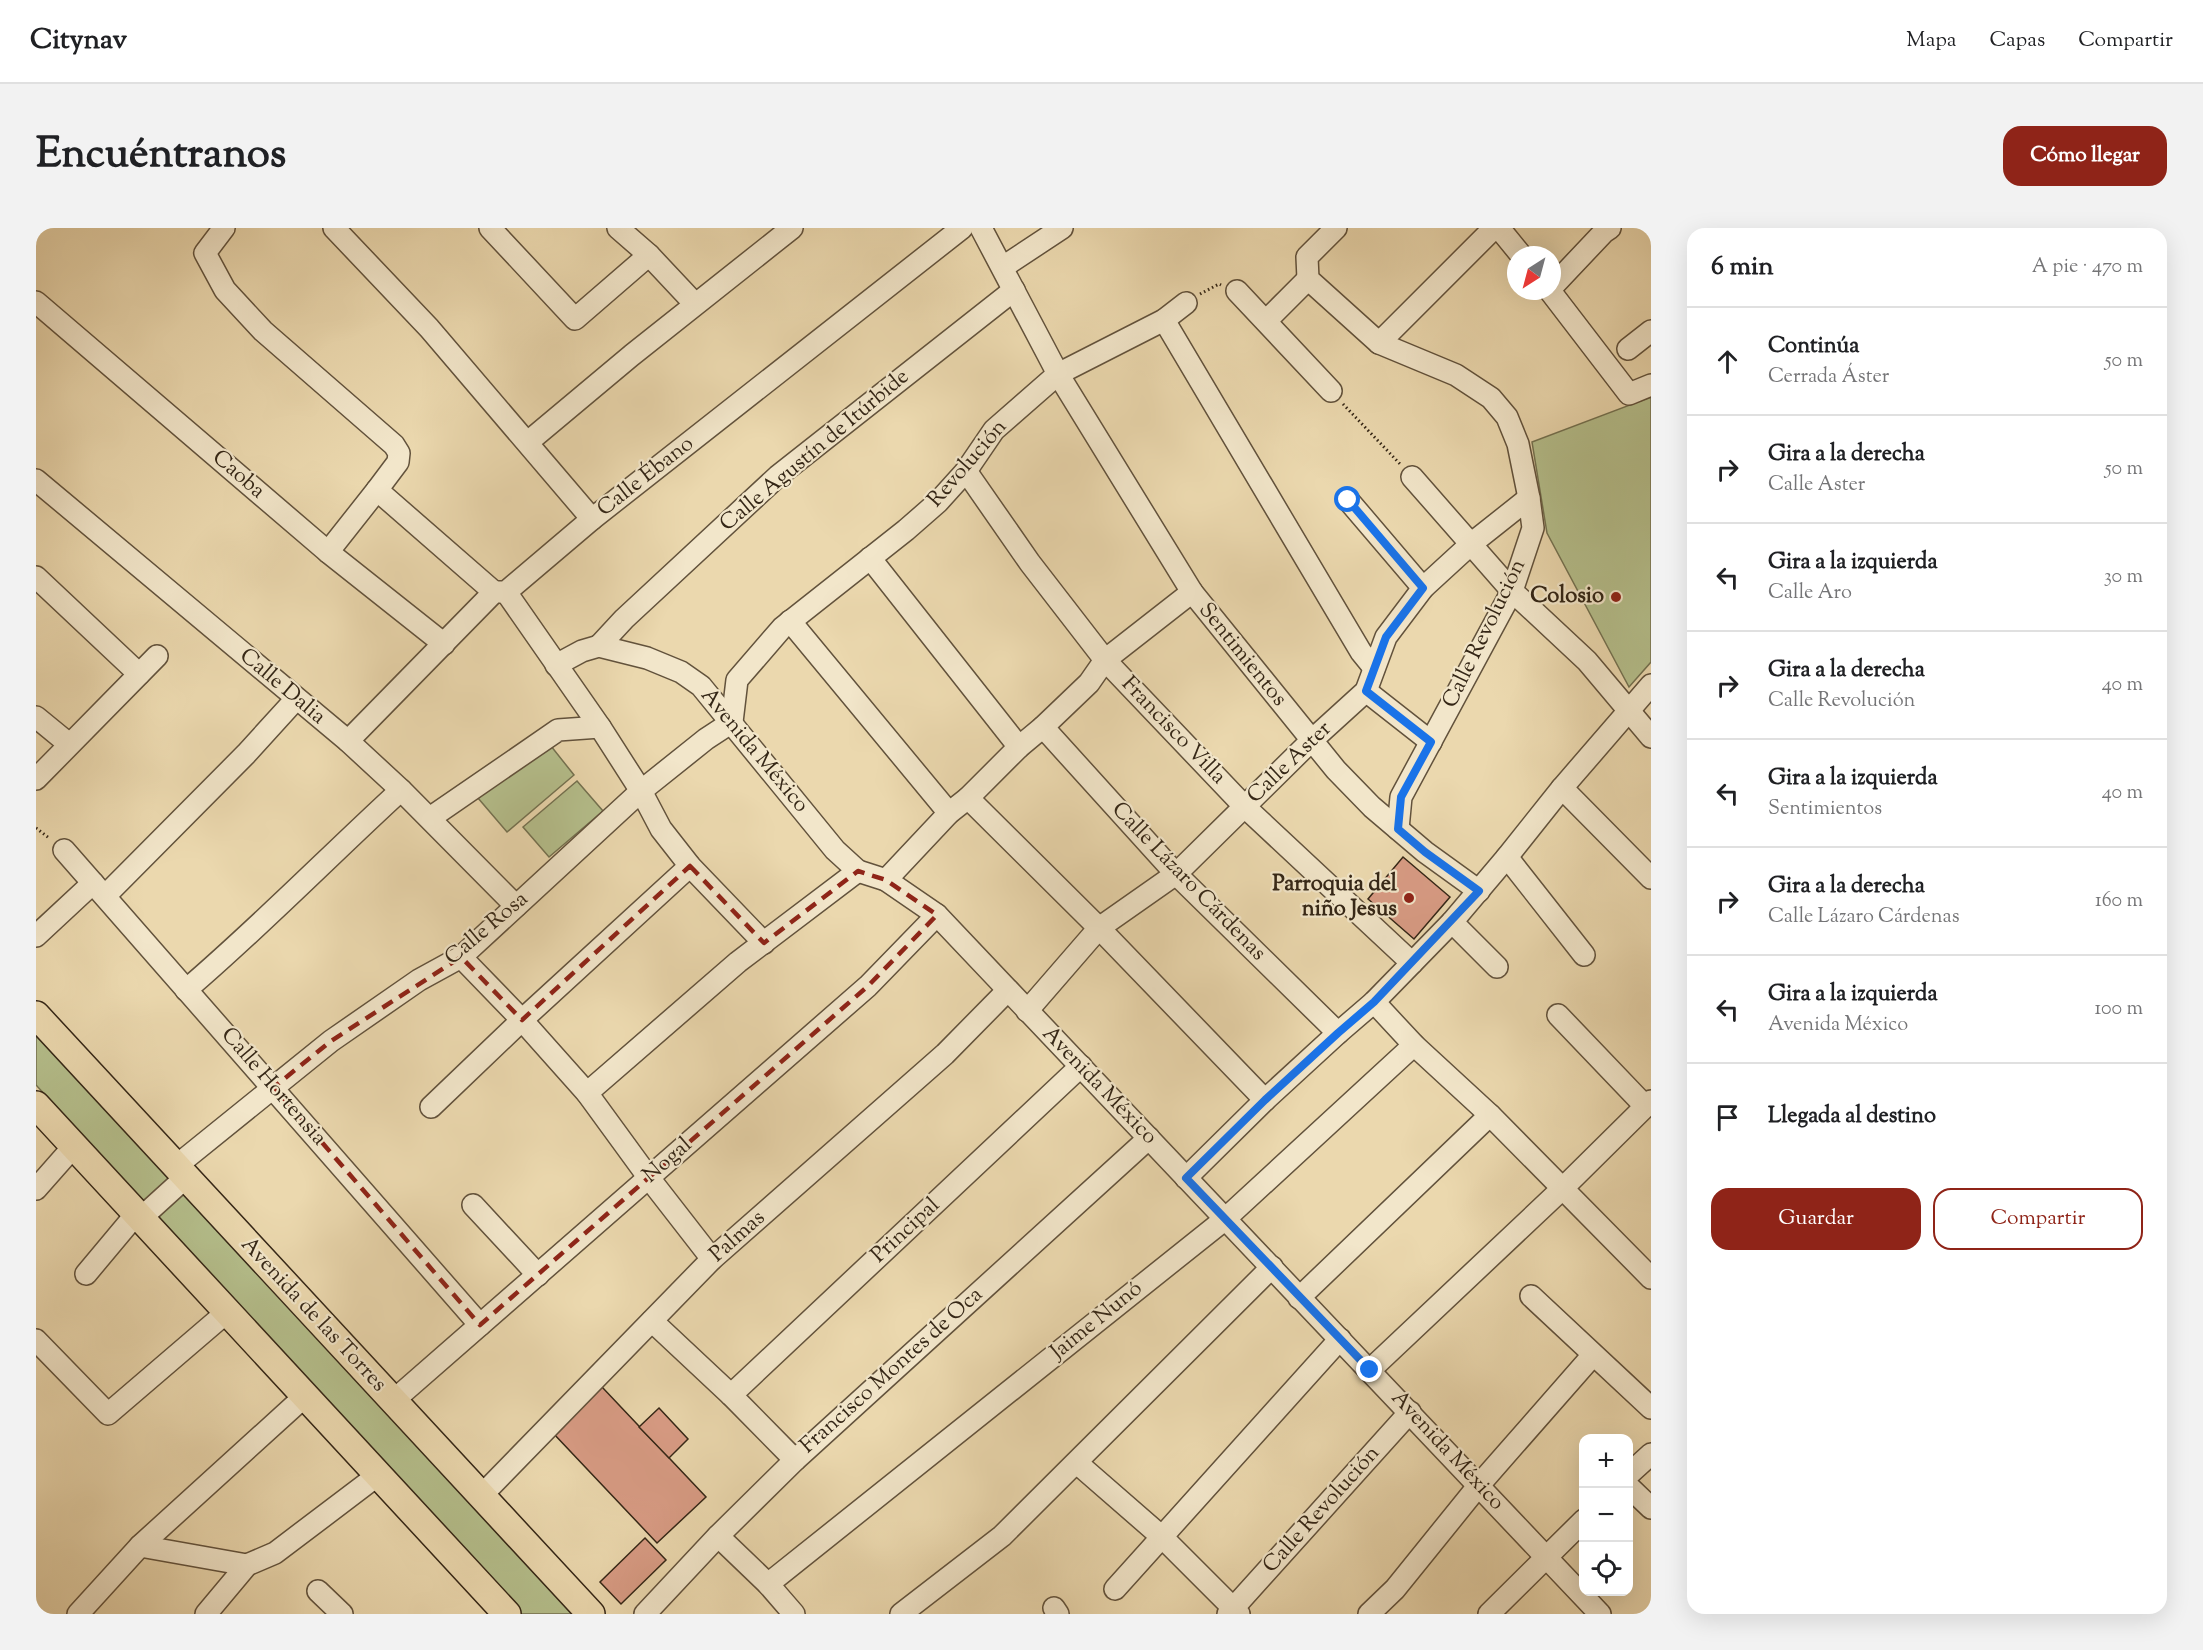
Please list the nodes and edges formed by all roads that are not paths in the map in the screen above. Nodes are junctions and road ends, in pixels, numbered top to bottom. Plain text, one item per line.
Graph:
1 (225, 228) edge
2 (334, 228) edge
3 (490, 228) edge
4 (792, 228) edge
5 (962, 228) edge
6 (981, 228) edge
7 (1062, 228) edge
8 (1336, 228) edge
9 (1494, 228) edge
10 (1500, 228) edge
11 (1610, 228) edge
12 (622, 229) edge
13 (1514, 246) edge
14 (649, 255) junction
15 (1003, 267) junction
16 (1561, 278) edge
17 (1308, 279) junction
18 (1014, 290) junction
19 (1237, 291) road end
20 (1559, 300) edge
21 (36, 302) edge
22 (1186, 303) road end
23 (695, 304) junction
24 (1164, 320) junction
25 (1266, 321) junction
26 (1651, 331) edge
27 (1379, 344) junction
28 (1628, 349) dead end
29 (1058, 374) junction
30 (1651, 386) edge
31 (1331, 391) road end
32 (528, 442) junction
33 (966, 471) junction
34 (1412, 477) road end
35 (36, 480) edge
36 (377, 490) junction
37 (1529, 498) junction
38 (1348, 500) dead end
39 (592, 519) junction
40 (1471, 544) junction
41 (328, 552) junction
42 (870, 558) junction
43 (36, 577) edge
44 (1423, 588) junction
45 (1512, 591) junction
46 (500, 592) junction
47 (1192, 592) junction
48 (790, 621) junction
49 (444, 644) junction
50 (598, 646) junction
51 (157, 656) dead end
52 (1105, 660) junction
53 (556, 665) junction
54 (1374, 668) junction
55 (140, 674) junction
56 (1651, 685) edge
57 (1366, 691) junction
58 (296, 699) junction
59 (1629, 712) junction
60 (36, 717) edge
61 (732, 722) junction
62 (600, 727) junction
63 (1043, 728) junction
64 (1651, 737) edge
65 (348, 741) junction
66 (1311, 741) junction
67 (1431, 742) junction
68 (69, 744) junction
69 (1019, 747) junction
70 (36, 778) edge
71 (1562, 788) junction
72 (401, 790) junction
73 (641, 791) junction
74 (968, 798) junction
75 (1245, 807) junction
76 (949, 813) junction
77 (430, 818) junction
78 (1398, 829) junction
79 (64, 850) dead end
80 (1507, 857) junction
81 (690, 866) junction
82 (858, 871) junction
83 (1176, 874) junction
84 (1651, 878) edge
85 (886, 880) junction
86 (99, 889) junction
87 (1479, 891) junction
88 (516, 906) junction
89 (937, 915) junction
90 (1452, 922) junction
91 (1099, 928) junction
92 (36, 936) edge
93 (764, 943) junction
94 (1584, 955) dead end
95 (461, 957) junction
96 (1412, 963) junction
97 (1497, 967) dead end
98 (186, 990) junction
99 (1008, 990) junction
100 (1374, 1002) junction
101 (1027, 1011) junction
102 (36, 1015) edge
103 (1558, 1016) dead end
104 (522, 1020) junction
105 (1338, 1033) junction
106 (1414, 1045) junction
107 (1081, 1066) junction
108 (274, 1087) junction
109 (587, 1093) junction
110 (1265, 1100) junction
111 (1648, 1104) edge
112 (36, 1105) edge
113 (431, 1107) dead end
114 (1490, 1115) junction
115 (1149, 1138) junction
116 (75, 1146) junction
117 (180, 1172) junction
118 (649, 1178) junction
119 (1186, 1178) junction
120 (1563, 1188) junction
121 (36, 1189) edge
122 (473, 1205) dead end
123 (139, 1216) junction
124 (1224, 1220) junction
125 (712, 1259) junction
126 (1272, 1268) junction
127 (86, 1274) dead end
128 (538, 1275) junction
129 (1651, 1278) edge
130 (1531, 1296) dead end
131 (1299, 1298) junction
132 (227, 1311) junction
133 (652, 1321) junction
134 (480, 1325) junction
135 (1340, 1339) junction
136 (36, 1340) edge
137 (1593, 1355) junction
138 (1370, 1370) junction
139 (730, 1395) junction
140 (305, 1396) junction
141 (393, 1401) junction
142 (1651, 1408) edge
143 (1410, 1412) junction
144 (1651, 1454) edge
145 (795, 1460) junction
146 (1077, 1463) junction
147 (1633, 1471) edge
148 (378, 1475) junction
149 (1479, 1485) junction
150 (1631, 1488) edge
151 (481, 1496) junction
152 (1651, 1508) edge
153 (1579, 1525) edge
154 (718, 1536) junction
155 (1162, 1537) junction
156 (140, 1546) junction
157 (1547, 1557) junction
158 (247, 1565) junction
159 (768, 1584) junction
160 (1115, 1589) dead end
161 (318, 1591) dead end
162 (922, 1608) edge
163 (659, 1609) edge
164 (1234, 1612) edge
165 (78, 1614) edge
166 (206, 1614) edge
167 (342, 1614) edge
168 (507, 1614) edge
169 (591, 1614) edge
170 (794, 1614) edge
171 (901, 1614) edge
172 (1369, 1614) edge
173 (1489, 1614) edge
174 (1600, 1614) edge

1 - 36 street
2 - 32 street
3 - 14 street
4 - 23 street
5 - 39 street, Calle Ébano
6 - 15 street, Sentimientos
7 - 15 street
8 - 17 street
9 - 27 street
10 - 13 street
11 - 16 street
12 - 14 street
14 - 23 street
15 - 18 street, Sentimientos
17 - 25 street
17 - 27 street, Calle Revolución
18 - 29 street, Sentimientos
18 - 50 street, Calle Agustín de Itúrbide
19 - 25 street
20 - 30 street
21 - 41 street, Caoba
22 - 24 street, Revolución
23 - 32 street
24 - 29 street, Revolución
24 - 54 street
25 - 31 street
26 - 28 street
27 - 37 street, Calle Revolución
29 - 33 street, Revolución
29 - 47 street, Sentimientos
32 - 39 street
33 - 42 street, Revolución
33 - 52 street, Francisco Villa
34 - 40 street
35 - 58 street, Calle Dalia
36 - 41 street
36 - 46 street
37 - 40 street, Calle Aster
37 - 45 street, Calle Revolución
38 - 44 street
39 - 46 street, Calle Ébano
40 - 44 street, Calle Aster
40 - 45 street
41 - 49 street, Caoba
42 - 48 street, Revolución
42 - 69 street
43 - 55 street
44 - 54 street, Calle Aster
45 - 59 street
45 - 67 street, Calle Revolución
46 - 49 street, Calle Ébano
46 - 53 street
47 - 52 street
47 - 66 street, Sentimientos
48 - 61 street, Revolución
48 - 76 street
49 - 65 street, Calle Ébano
50 - 53 street
50 - 61 street, Avenida México
51 - 55 street
52 - 63 street
52 - 75 street, Francisco Villa
53 - 62 street
54 - 57 street, Calle Aster
55 - 68 street
56 - 59 street
57 - 66 street, Calle Aster
57 - 67 street
58 - 65 street, Calle Dalia
58 - 86 street
59 - 64 street
59 - 71 street
60 - 68 street
61 - 73 street, Calle Rosa
61 - 82 street, Avenida México
62 - 73 street
62 - 77 street
63 - 69 street
63 - 83 street, Calle Lázaro Cárdenas
65 - 72 street, Calle Dalia
66 - 75 street, Calle Aster
66 - 78 street, Sentimientos
67 - 78 street, Calle Revolución
68 - 70 street
69 - 74 street
71 - 80 street
71 - 84 street
72 - 77 street, Calle Dalia
72 - 98 street
73 - 81 street
73 - 88 street, Calle Rosa
74 - 76 street
74 - 91 street
75 - 83 street, Calle Aster
75 - 96 street, Francisco Villa
76 - 85 street
77 - 88 street, Calle Dalia
78 - 87 street, Sentimientos
79 - 86 street, Calle Hortensia
80 - 87 street
80 - 94 street
81 - 93 street
81 - 104 street
82 - 85 street, Avenida México
82 - 93 street
83 - 91 street, Calle Aster
83 - 105 street, Calle Lázaro Cárdenas
85 - 89 street, Avenida México
86 - 92 street
86 - 98 street, Calle Hortensia
87 - 90 street
88 - 95 street, Calle Rosa
89 - 99 street, Avenida México
89 - 118 street, Nogal
90 - 96 street
90 - 97 street
91 - 101 street, Calle Aster
91 - 110 street
93 - 109 street
95 - 104 street
95 - 108 street, Calle Rosa
96 - 100 street
98 - 108 street, Calle Hortensia
99 - 101 street, Avenida México
99 - 125 street, Palmas
100 - 105 street
100 - 106 street
101 - 107 street, Avenida México
102 - 117 main road, Avenida de las Torres
103 - 111 street
104 - 109 street
104 - 113 street
105 - 110 street
106 - 114 street
106 - 124 street, Jaime Nunó
107 - 115 street, Avenida México
107 - 139 street, Principal
108 - 117 street, Calle Rosa
108 - 134 street, Calle Hortensia
109 - 118 street
110 - 119 street
111 - 120 street
112 - 116 main road
114 - 120 street
114 - 131 street
115 - 119 street, Avenida México
115 - 145 street, Francisco Montes de Oca
116 - 121 street
116 - 123 main road
117 - 123 street, Calle Rosa
117 - 141 main road, Avenida de las Torres
118 - 125 street
118 - 128 street, Nogal
119 - 124 street, Avenida México
120 - 129 street
120 - 138 street
122 - 128 street
123 - 127 street, Calle Rosa
123 - 132 main road
124 - 126 street, Avenida México
124 - 159 street, Jaime Nunó
125 - 133 street, Palmas
126 - 131 street, Avenida México
126 - 146 street
128 - 134 street, Nogal
130 - 137 street
131 - 135 street, Avenida México
132 - 136 street
132 - 140 main road
133 - 139 street
133 - 151 street, Palmas
134 - 141 street, Nogal
135 - 138 street, Avenida México
135 - 155 street
137 - 142 street
137 - 149 street
138 - 143 street, Avenida México
139 - 145 street
140 - 148 main road
140 - 156 street
141 - 151 main road, Avenida de las Torres
143 - 149 street, Avenida México
143 - 164 street, Calle Revolución
144 - 147 street
145 - 154 street, Francisco Montes de Oca
146 - 155 street
146 - 162 street
148 - 158 street
148 - 168 main road
149 - 157 street, Avenida México
149 - 172 street
150 - 152 street
151 - 169 main road, Avenida de las Torres
153 - 157 street
154 - 159 street
154 - 163 street, Francisco Montes de Oca
155 - 160 street
155 - 164 street
156 - 158 street
156 - 165 street
157 - 173 street
157 - 174 street, Avenida México
158 - 166 street
159 - 170 street
161 - 167 street
162 - 171 street

